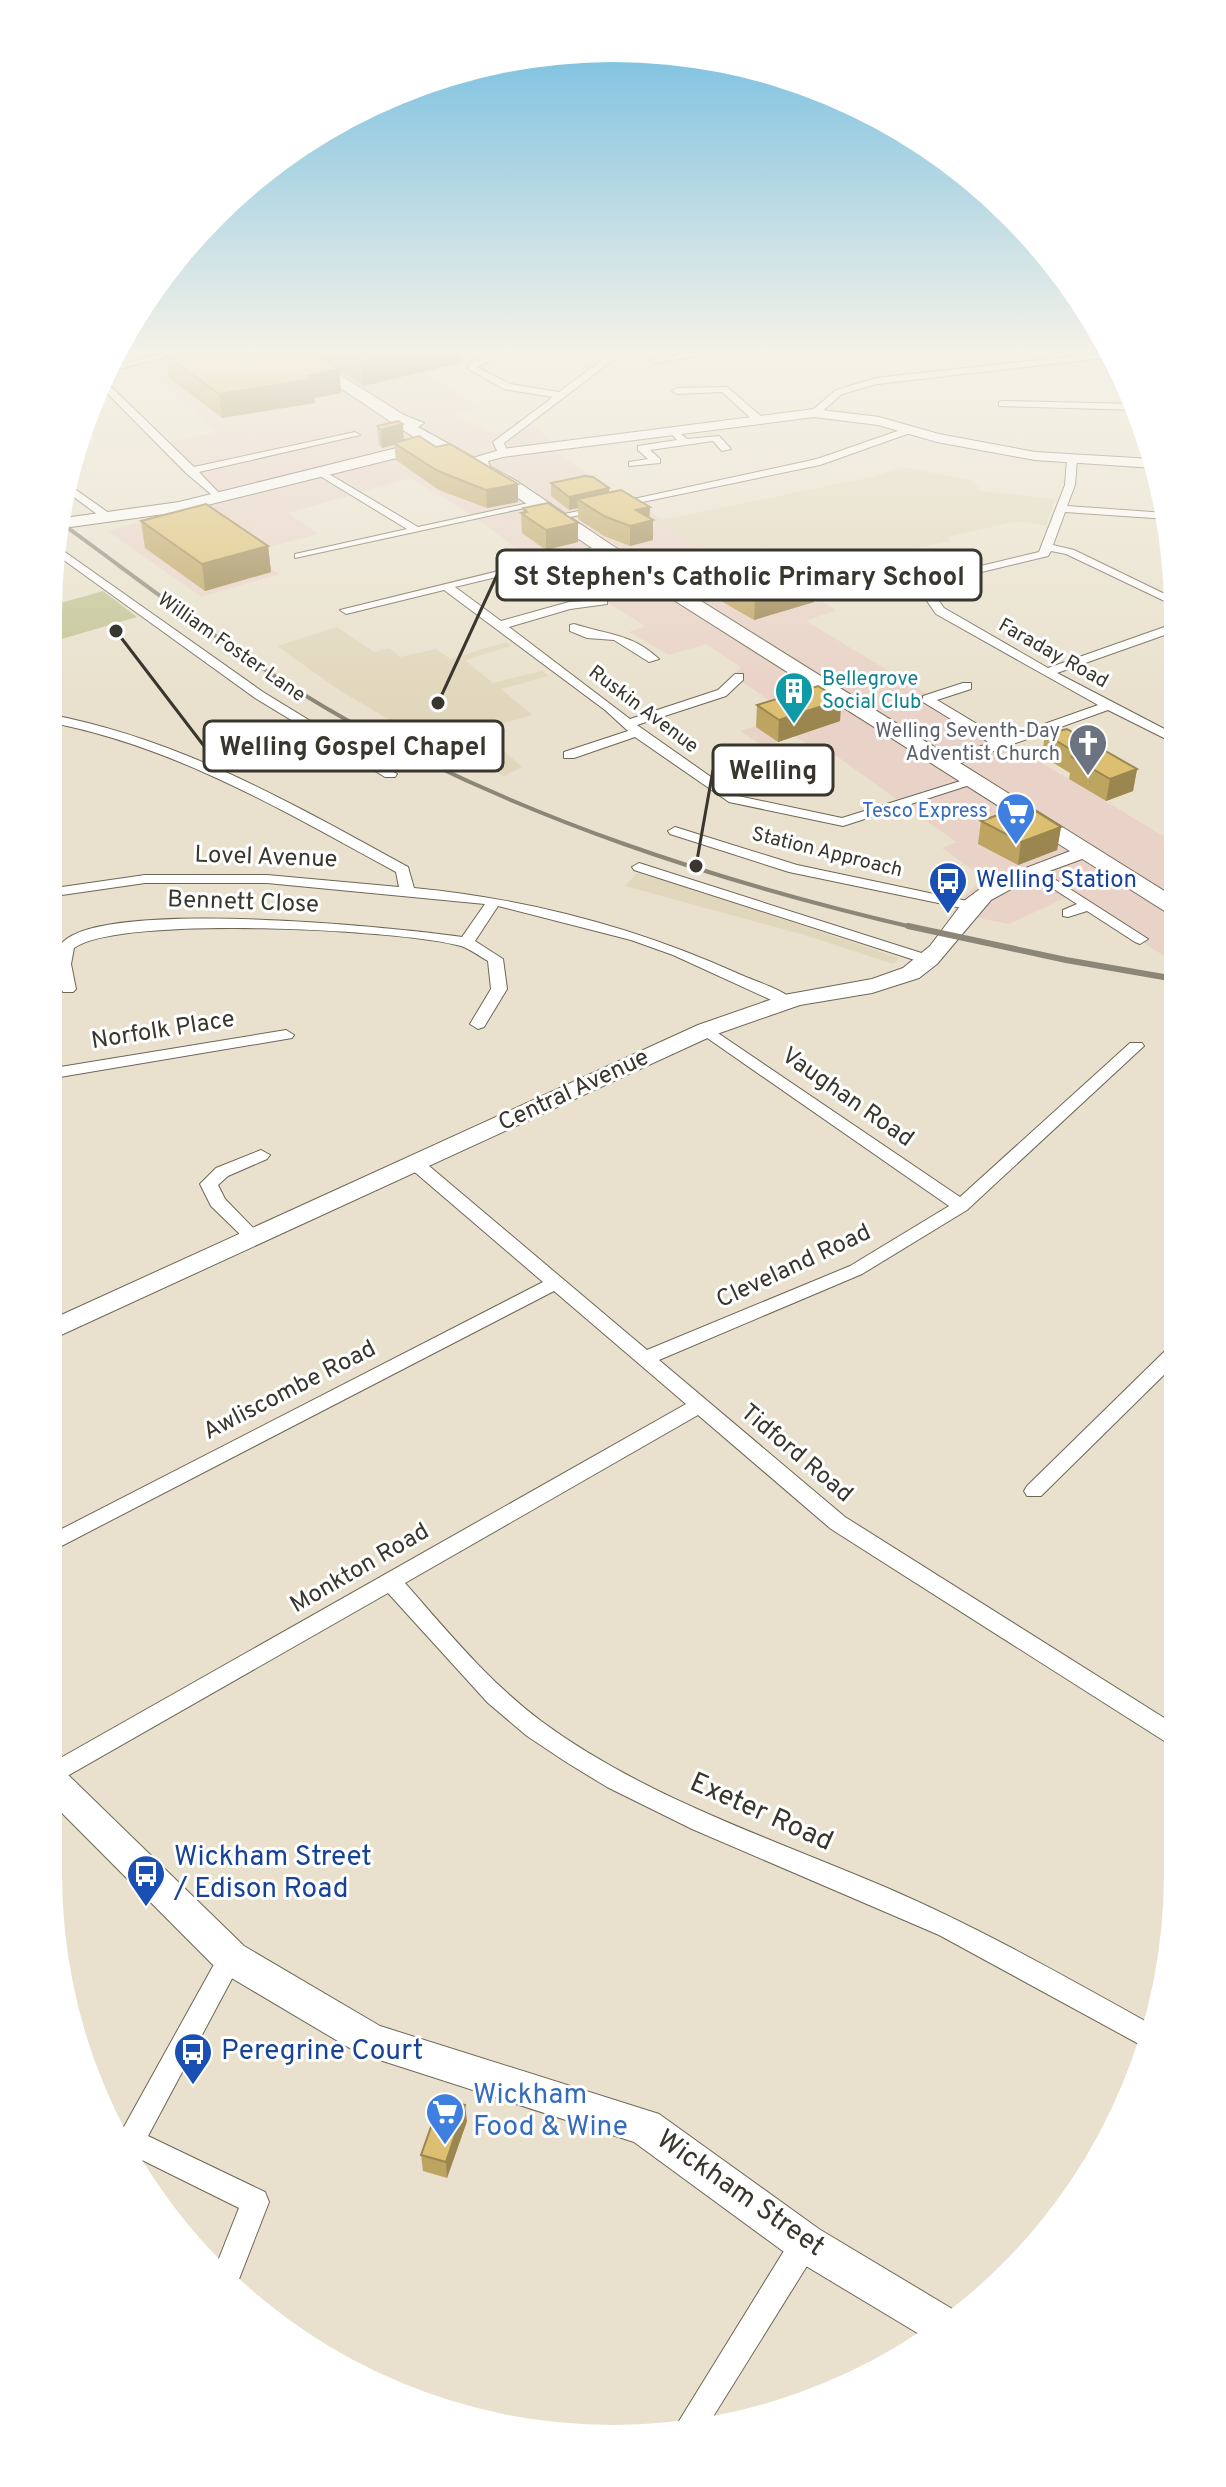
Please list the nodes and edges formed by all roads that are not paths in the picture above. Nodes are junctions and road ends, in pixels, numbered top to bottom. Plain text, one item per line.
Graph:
1 (199, 469) edge
2 (338, 469) edge
3 (496, 469) edge
4 (786, 469) edge
5 (1073, 469) edge
6 (190, 471) joint
7 (331, 471) junction
8 (76, 494) edge
9 (218, 497) junction
10 (538, 504) junction
11 (1062, 509) junction
12 (1155, 515) edge
13 (556, 517) junction
14 (109, 518) junction
15 (70, 522) edge
16 (416, 530) junction
17 (1049, 547) junction
18 (604, 548) junction
19 (65, 556) edge
20 (299, 556) dead end
21 (822, 583) dead end
22 (446, 586) junction
23 (934, 591) junction
24 (1164, 597) edge
25 (603, 602) dead end
26 (346, 610) dead end
27 (549, 612) junction
28 (498, 626) junction
29 (1164, 631) edge
30 (653, 659) dead end
31 (1047, 672) junction
32 (739, 677) dead end
33 (967, 686) dead end
34 (1108, 706) junction
35 (62, 721) edge
36 (633, 728) junction
37 (1164, 734) edge
38 (1001, 744) junction
39 (569, 755) dead end
40 (947, 763) junction
41 (390, 774) dead end
42 (975, 781) junction
43 (675, 831) dead end
44 (1086, 851) junction
45 (639, 867) dead end
46 (403, 870) junction
47 (1034, 870) junction
48 (407, 890) junction
49 (62, 891) edge
50 (489, 900) junction
51 (1164, 901) edge
52 (1088, 905) junction
53 (972, 906) junction
54 (1068, 913) dead end
55 (1140, 939) dead end
56 (466, 943) junction
57 (929, 960) junction
58 (68, 989) dead end
59 (786, 1001) junction
60 (478, 1024) dead end
61 (706, 1030) junction
62 (286, 1035) dead end
63 (1136, 1046) dead end
64 (62, 1072) edge
65 (261, 1155) dead end
66 (416, 1164) junction
67 (961, 1206) junction
68 (254, 1238) junction
69 (555, 1283) junction
70 (62, 1326) edge
71 (644, 1359) junction
72 (1164, 1364) edge
73 (698, 1406) junction
74 (1034, 1491) dead end
75 (62, 1538) edge
76 (391, 1582) junction
77 (1164, 1729) edge
78 (62, 1769) edge
79 (62, 1791) edge
80 (231, 1958) junction
81 (1141, 2032) edge
82 (131, 2141) edge
83 (135, 2148) edge
84 (805, 2243) junction
85 (229, 2269) edge
86 (935, 2320) edge
87 (696, 2418) edge

1 - 6 street
2 - 7 main road
3 - 10 main road
4 - 13 street
5 - 11 street
6 - 9 street
7 - 9 main road
7 - 16 street
8 - 14 street
9 - 14 main road
10 - 13 main road
10 - 16 street
11 - 12 street
11 - 17 street
13 - 18 main road
14 - 15 main road
16 - 20 street
17 - 23 street
17 - 24 street
18 - 22 street
18 - 40 main road
19 - 41 street, William Foster Lane
21 - 23 street
22 - 26 street
22 - 28 street, Ruskin Avenue
23 - 31 street, Faraday Road
25 - 27 street
27 - 28 street
27 - 30 street
28 - 36 street, Ruskin Avenue
29 - 31 street
31 - 34 street, Faraday Road
32 - 36 street
33 - 38 street
34 - 37 street, Faraday Road
34 - 38 street
35 - 46 street, Lovel Avenue
36 - 39 street
36 - 42 street, Ruskin Avenue
38 - 40 street
40 - 42 main road
42 - 44 main road
43 - 53 street, Station Approach
44 - 47 street, Central Avenue
44 - 51 main road
45 - 57 street
46 - 48 street
46 - 50 street, Lovel Avenue
47 - 52 street
47 - 53 street, Central Avenue
48 - 49 street, Lovel Avenue
48 - 50 street, Lovel Avenue
50 - 56 street
50 - 59 street, Lovel Avenue
52 - 54 street
52 - 55 street
53 - 57 street, Central Avenue
56 - 58 street, Bennett Close
56 - 60 street, Bennett Close
57 - 59 street, Central Avenue
59 - 61 street, Central Avenue
61 - 66 street, Central Avenue
61 - 67 street, Vaughan Road
62 - 64 street, Norfolk Place
63 - 67 street, Cleveland Road
65 - 68 street
66 - 68 street, Central Avenue
66 - 69 street, Tidford Road
67 - 71 street, Cleveland Road
68 - 70 street, Central Avenue
69 - 71 street, Tidford Road
69 - 75 street, Awliscombe Road
71 - 73 street, Tidford Road
72 - 74 street
73 - 76 street, Monkton Road
73 - 77 street, Tidford Road
76 - 78 street, Monkton Road
76 - 81 street, Exeter Road
79 - 80 street, Wickham Street
80 - 82 street
80 - 84 street, Wickham Street
83 - 85 street
84 - 86 street, Wickham Street
84 - 87 street

